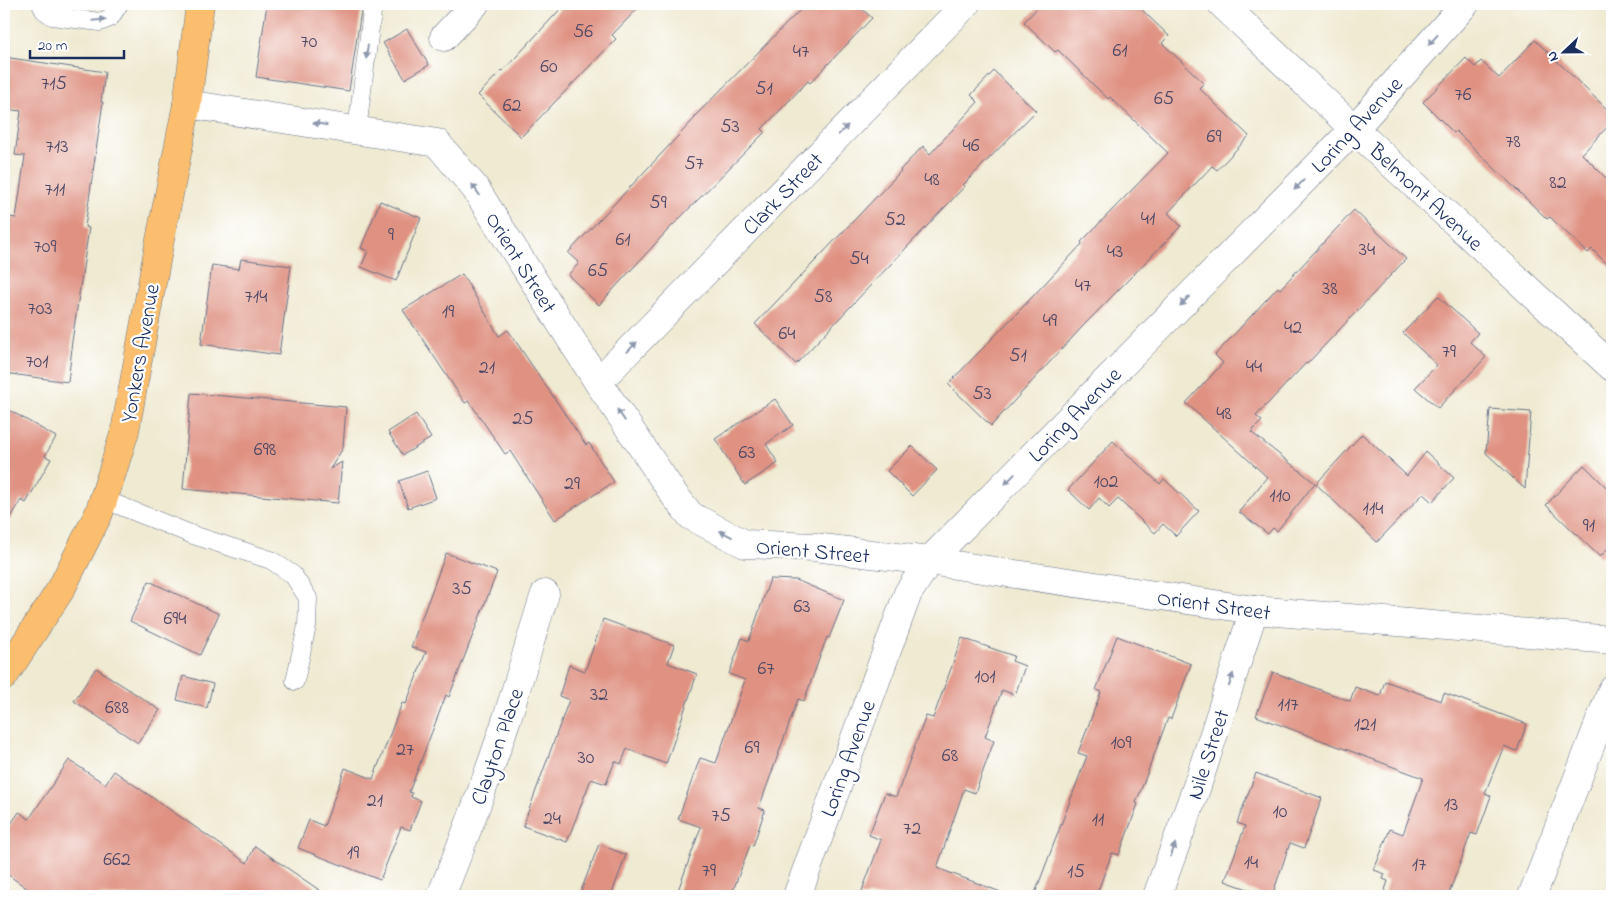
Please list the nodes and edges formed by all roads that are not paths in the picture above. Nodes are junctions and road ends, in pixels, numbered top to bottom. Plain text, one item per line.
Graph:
1 (41, 4) edge
2 (119, 4) edge
3 (200, 4) edge
4 (373, 4) edge
5 (475, 4) edge
6 (966, 4) edge
7 (1222, 4) edge
8 (1465, 4) edge
9 (444, 37) dead end
10 (187, 104) junction
11 (1354, 129) junction
12 (357, 130) junction
13 (1612, 367) edge
14 (598, 382) junction
15 (103, 499) junction
16 (929, 562) junction
17 (545, 594) dead end
18 (1254, 610) junction
19 (1612, 640) edge
20 (4, 676) edge
21 (295, 681) dead end
22 (1612, 690) edge
23 (441, 896) edge
24 (797, 896) edge
25 (1157, 896) edge
26 (1532, 896) edge

1 -> 2 lane
3 - 10 main road, Yonkers Avenue
4 -> 12 lane
5 - 9 street
14 -> 6 street, Clark Street
7 - 11 street, Belmont Avenue
8 -> 11 street, Loring Avenue
12 -> 10 street, Orient Street
10 - 15 main road, Yonkers Avenue
11 - 13 street, Belmont Avenue
11 -> 16 street, Loring Avenue
14 -> 12 street, Orient Street
16 -> 14 street, Orient Street
15 - 20 main road, Yonkers Avenue
15 - 21 lane
16 - 18 street, Orient Street
16 - 24 street, Loring Avenue
17 - 23 street, Clayton Place
18 - 19 street, Orient Street
25 -> 18 street, Nile Street
22 - 26 street

